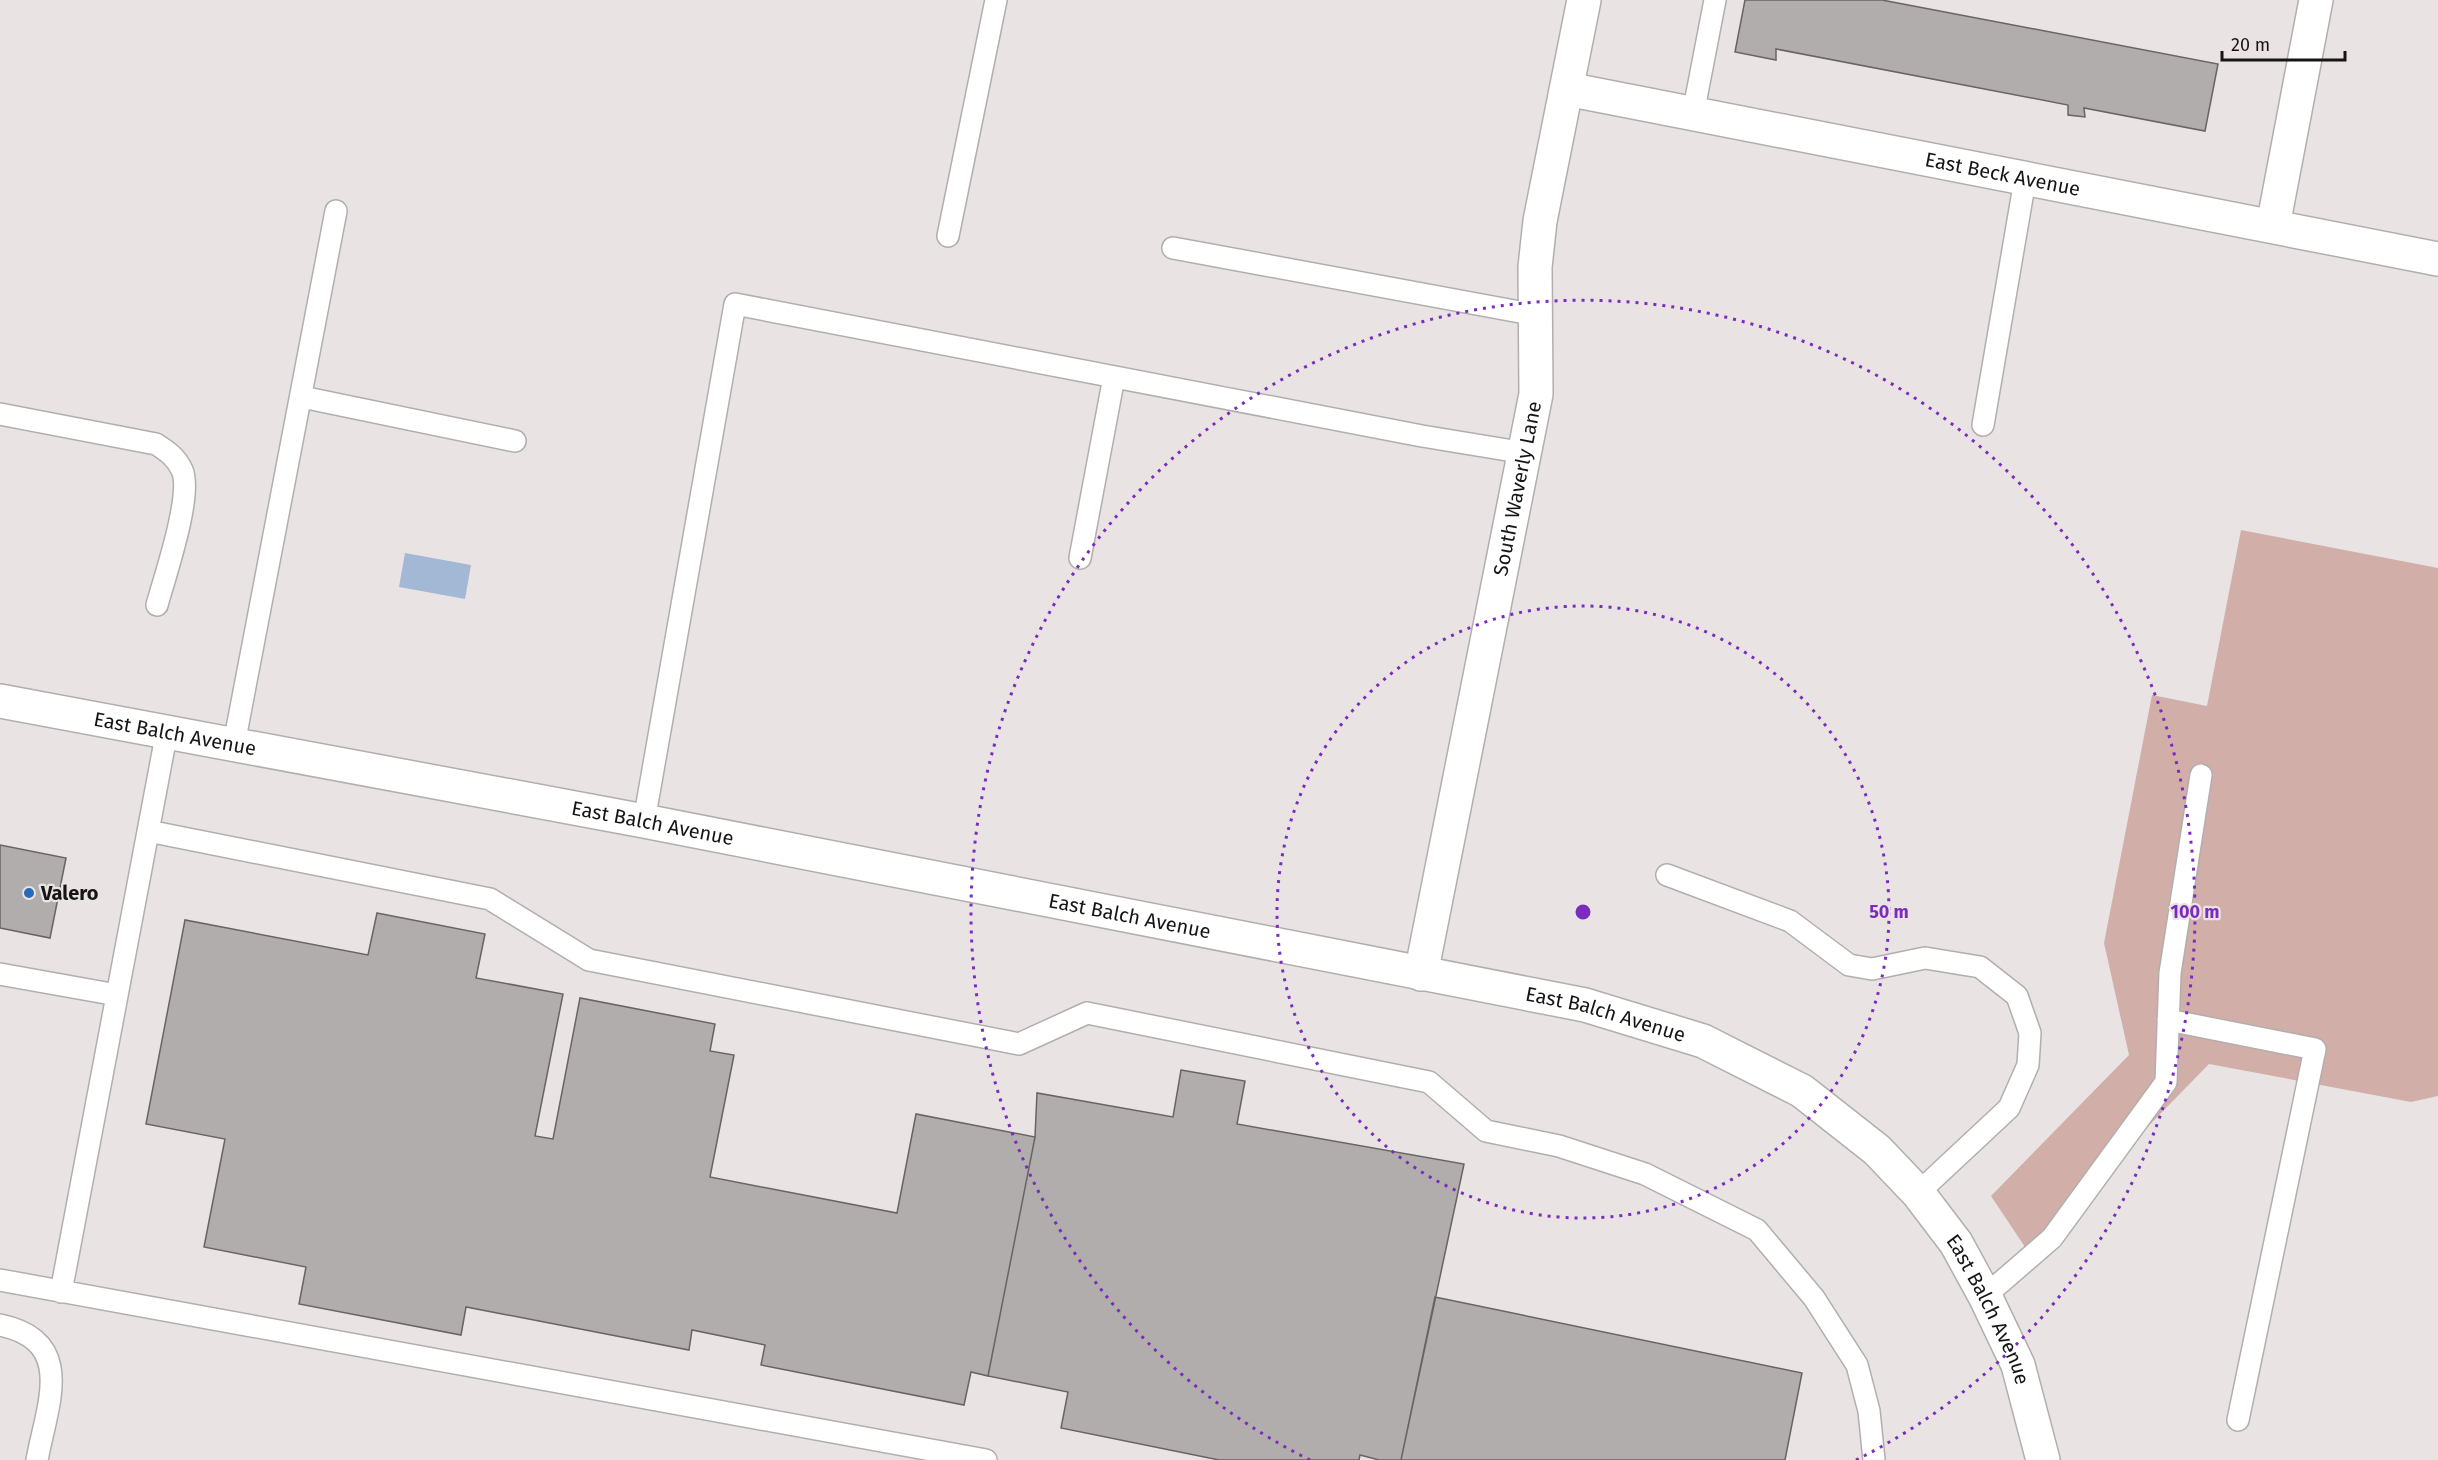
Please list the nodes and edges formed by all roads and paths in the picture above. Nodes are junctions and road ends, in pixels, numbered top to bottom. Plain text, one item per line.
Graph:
1 (996, 0) edge
2 (1584, 0) edge
3 (1715, 0) edge
4 (2316, 0) edge
5 (1567, 89) junction
6 (1693, 114) junction
7 (2025, 180) junction
8 (336, 211) dead end
9 (2273, 226) junction
10 (948, 236) dead end
11 (1173, 248) dead end
12 (2438, 259) edge
13 (1536, 315) junction
14 (1114, 377) junction
15 (302, 397) junction
16 (0, 414) edge
17 (1983, 425) dead end
18 (515, 441) dead end
19 (1525, 453) junction
20 (1080, 558) dead end
21 (157, 605) dead end
22 (0, 701) edge
23 (167, 731) junction
24 (234, 744) junction
25 (2201, 775) dead end
26 (644, 821) junction
27 (148, 831) junction
28 (1667, 875) dead end
29 (0, 974) edge
30 (1421, 974) junction
31 (117, 995) junction
32 (2168, 1020) junction
33 (1918, 1193) junction
34 (0, 1280) edge
35 (61, 1292) junction
36 (1985, 1296) junction
37 (0, 1325) edge
38 (2238, 1420) dead end
39 (37, 1460) edge
40 (986, 1460) edge
41 (1874, 1460) edge
42 (2043, 1460) edge

1 - 10 lane
2 - 5 street, South Waverly Lane
3 - 6 lane
4 - 9 street
5 - 6 street, East Beck Avenue
5 - 13 street, South Waverly Lane
6 - 7 street, East Beck Avenue
7 - 9 street, East Beck Avenue
7 - 17 lane
8 - 15 lane
9 - 12 street, East Beck Avenue
11 - 13 lane
13 - 19 street, South Waverly Lane
14 - 19 lane
14 - 20 lane
14 - 26 lane
15 - 18 lane
15 - 24 lane
16 - 21 lane
19 - 30 street, South Waverly Lane
22 - 23 street, East Balch Avenue
23 - 24 street, East Balch Avenue
23 - 27 lane
24 - 26 street, East Balch Avenue
25 - 32 lane
26 - 30 street, East Balch Avenue
27 - 31 lane
27 - 41 lane
28 - 33 lane
29 - 31 lane
30 - 33 street, East Balch Avenue
31 - 35 lane
32 - 36 lane
32 - 38 lane
33 - 36 street, East Balch Avenue
34 - 35 lane
35 - 40 lane
36 - 42 street, East Balch Avenue
37 - 39 lane

